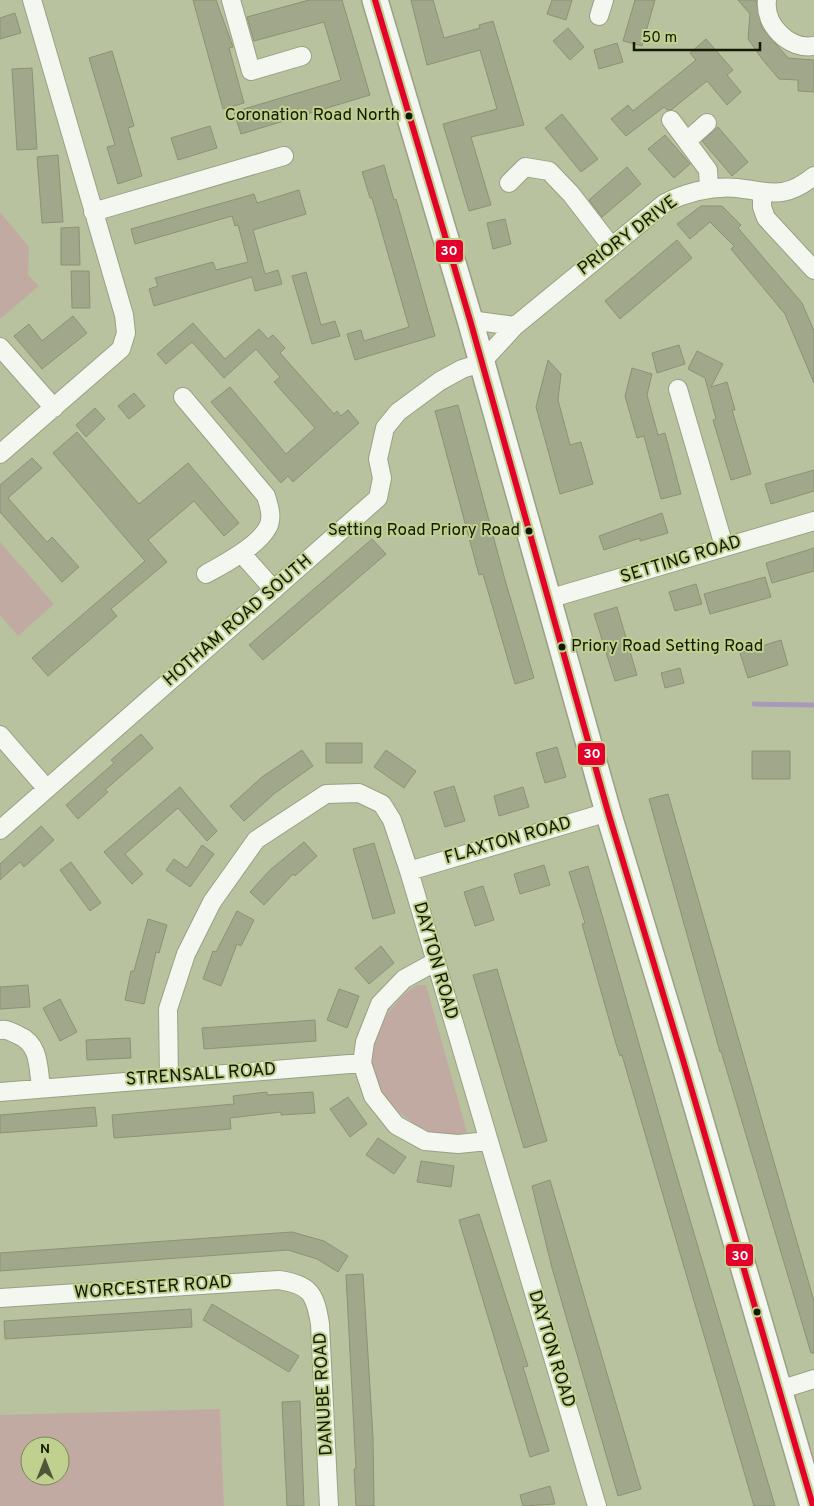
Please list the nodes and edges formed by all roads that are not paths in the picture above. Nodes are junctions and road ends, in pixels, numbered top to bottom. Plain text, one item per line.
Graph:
1 (32, 0) edge
2 (231, 0) edge
3 (375, 0) edge
4 (767, 0) edge
5 (814, 46) edge
6 (302, 56) dead end
7 (671, 120) dead end
8 (707, 124) dead end
9 (688, 140) junction
10 (284, 156) dead end
11 (814, 176) edge
12 (509, 183) dead end
13 (709, 189) junction
14 (762, 194) junction
15 (93, 212) junction
16 (611, 246) junction
17 (814, 270) edge
18 (470, 320) junction
19 (514, 326) junction
20 (0, 347) edge
21 (482, 362) junction
22 (678, 389) dead end
23 (182, 397) dead end
24 (54, 408) junction
25 (0, 454) edge
26 (814, 521) edge
27 (724, 546) junction
28 (242, 554) junction
29 (206, 574) dead end
30 (274, 590) junction
31 (548, 599) junction
32 (0, 736) edge
33 (47, 789) junction
34 (608, 812) junction
35 (0, 830) edge
36 (409, 871) junction
37 (435, 962) junction
38 (0, 1030) edge
39 (362, 1063) junction
40 (169, 1078) junction
41 (41, 1088) junction
42 (0, 1092) edge
43 (488, 1141) junction
44 (305, 1286) joint
45 (0, 1298) edge
46 (814, 1379) edge
47 (779, 1390) junction
48 (329, 1506) edge
49 (597, 1506) edge
50 (813, 1506) edge

1 - 15 street
2 - 6 street
3 - 18 street
4 - 5 street
7 - 9 street
8 - 9 street
9 - 13 street
10 - 15 street
11 - 14 street, PRIORY DRIVE
12 - 16 street
13 - 14 street, PRIORY DRIVE
13 - 16 street, PRIORY DRIVE
14 - 17 street
15 - 24 street
16 - 19 street, PRIORY DRIVE
18 - 19 street
18 - 21 street
19 - 21 street, PRIORY DRIVE
20 - 24 street
21 - 30 street, HOTHAM ROAD SOUTH
21 - 31 street
22 - 27 street
23 - 28 street
24 - 25 street
26 - 27 street, SETTING ROAD
27 - 31 street, SETTING ROAD
28 - 29 street
28 - 30 street
30 - 33 street, HOTHAM ROAD SOUTH
31 - 34 street
32 - 33 street
33 - 35 street, HOTHAM ROAD SOUTH
34 - 36 street, FLAXTON ROAD
34 - 47 street
36 - 37 street, DAYTON ROAD
36 - 40 street, DAYTON ROAD
37 - 39 street
37 - 43 street, DAYTON ROAD
38 - 41 street
39 - 40 street, STRENSALL ROAD
39 - 43 street
40 - 41 street, STRENSALL ROAD
41 - 42 street, STRENSALL ROAD
43 - 49 street, DAYTON ROAD
44 - 45 street, WORCESTER ROAD
44 - 48 street, DANUBE ROAD
46 - 47 street
47 - 50 street

